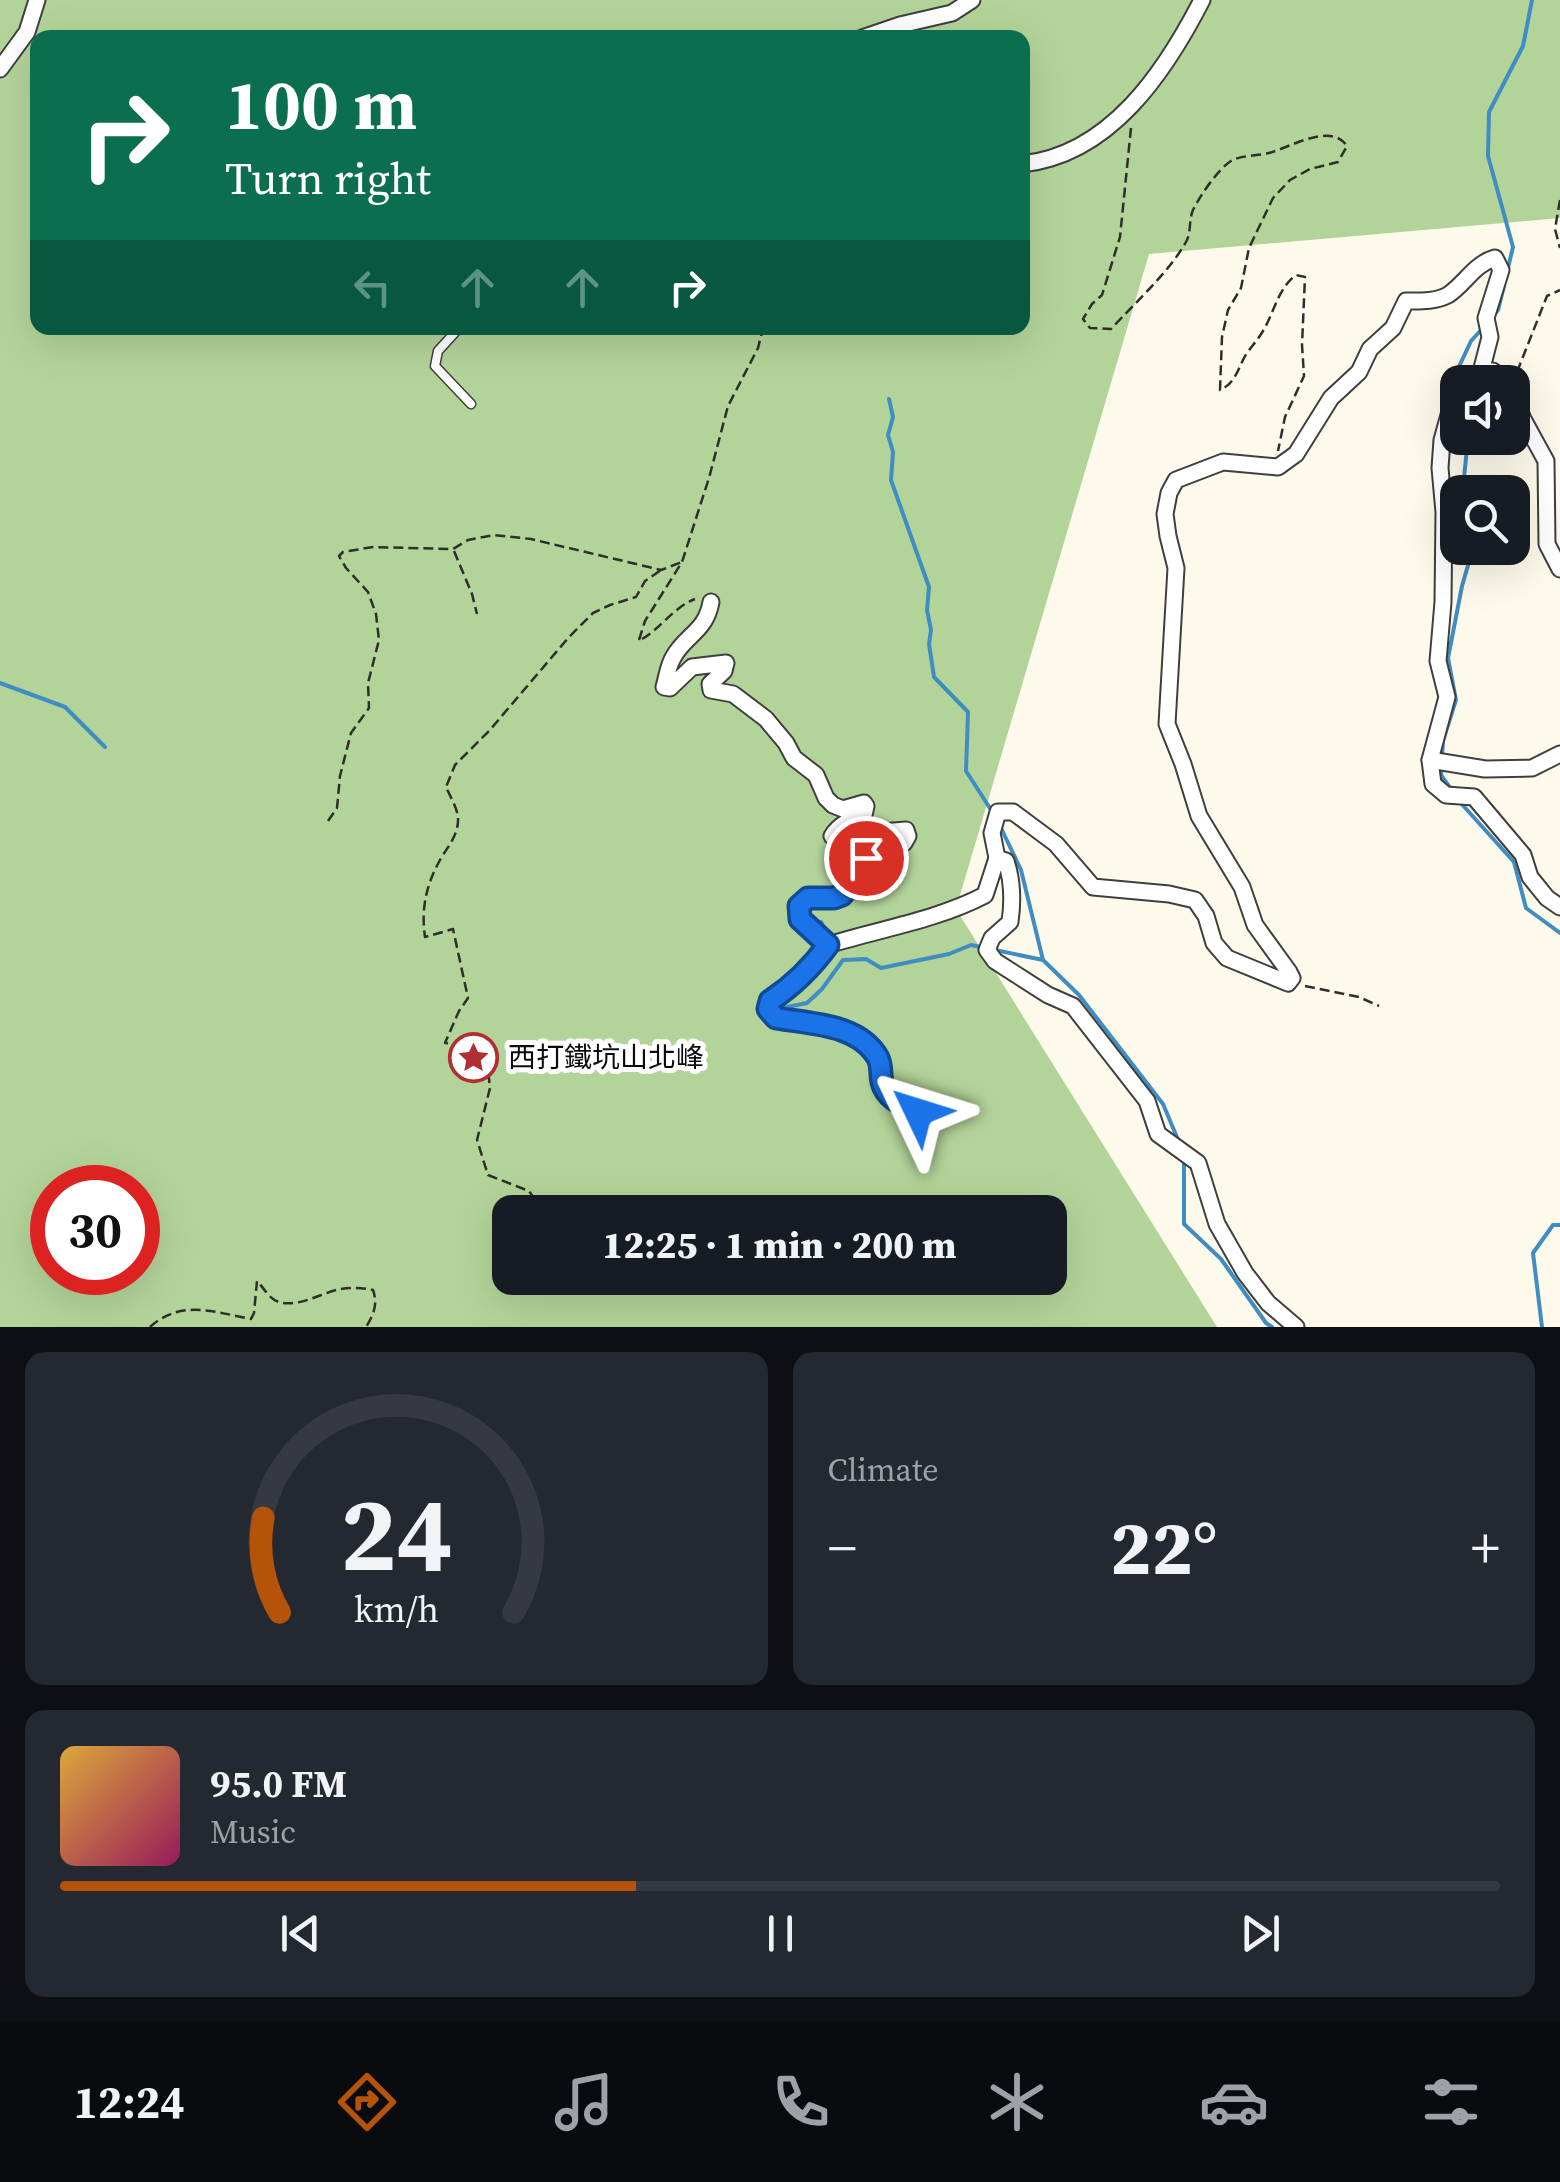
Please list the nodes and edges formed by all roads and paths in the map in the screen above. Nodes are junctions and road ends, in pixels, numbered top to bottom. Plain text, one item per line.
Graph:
1 (37, 0) edge
2 (972, 0) edge
3 (1202, 0) edge
4 (885, 30) edge
5 (0, 69) edge
6 (1130, 109) junction
7 (1030, 163) edge
8 (1560, 200) edge
9 (1560, 248) edge
10 (1560, 290) edge
11 (453, 335) edge
12 (761, 335) edge
13 (1480, 365) edge
14 (1519, 365) edge
15 (471, 404) dead end
16 (1530, 431) edge
17 (1441, 455) edge
18 (1278, 467) junction
19 (453, 549) junction
20 (682, 562) junction
21 (1560, 569) edge
22 (662, 570) junction
23 (711, 602) joint
24 (477, 614) dead end
25 (1560, 754) edge
26 (1430, 760) junction
27 (328, 821) dead end
28 (997, 858) junction
29 (1560, 907) edge
30 (828, 945) junction
31 (1288, 983) junction
32 (1379, 1006) dead end
33 (923, 1146) dead end
34 (532, 1195) edge
35 (150, 1327) edge
36 (366, 1327) edge
37 (1296, 1327) edge

1 - 5 street
2 - 4 street
3 - 6 street
6 - 7 street
6 - 18 path
8 - 9 path
10 - 14 path
11 - 15 lane
12 - 20 path
13 - 18 street
16 - 21 street
17 - 26 street
18 - 31 street
19 - 22 path
19 - 24 path
19 - 27 path
20 - 22 path
20 - 23 path
22 - 34 path
23 - 30 street
25 - 26 street
26 - 29 street
28 - 30 street
28 - 31 street
28 - 37 street
30 - 33 street
31 - 32 path
35 - 36 path

